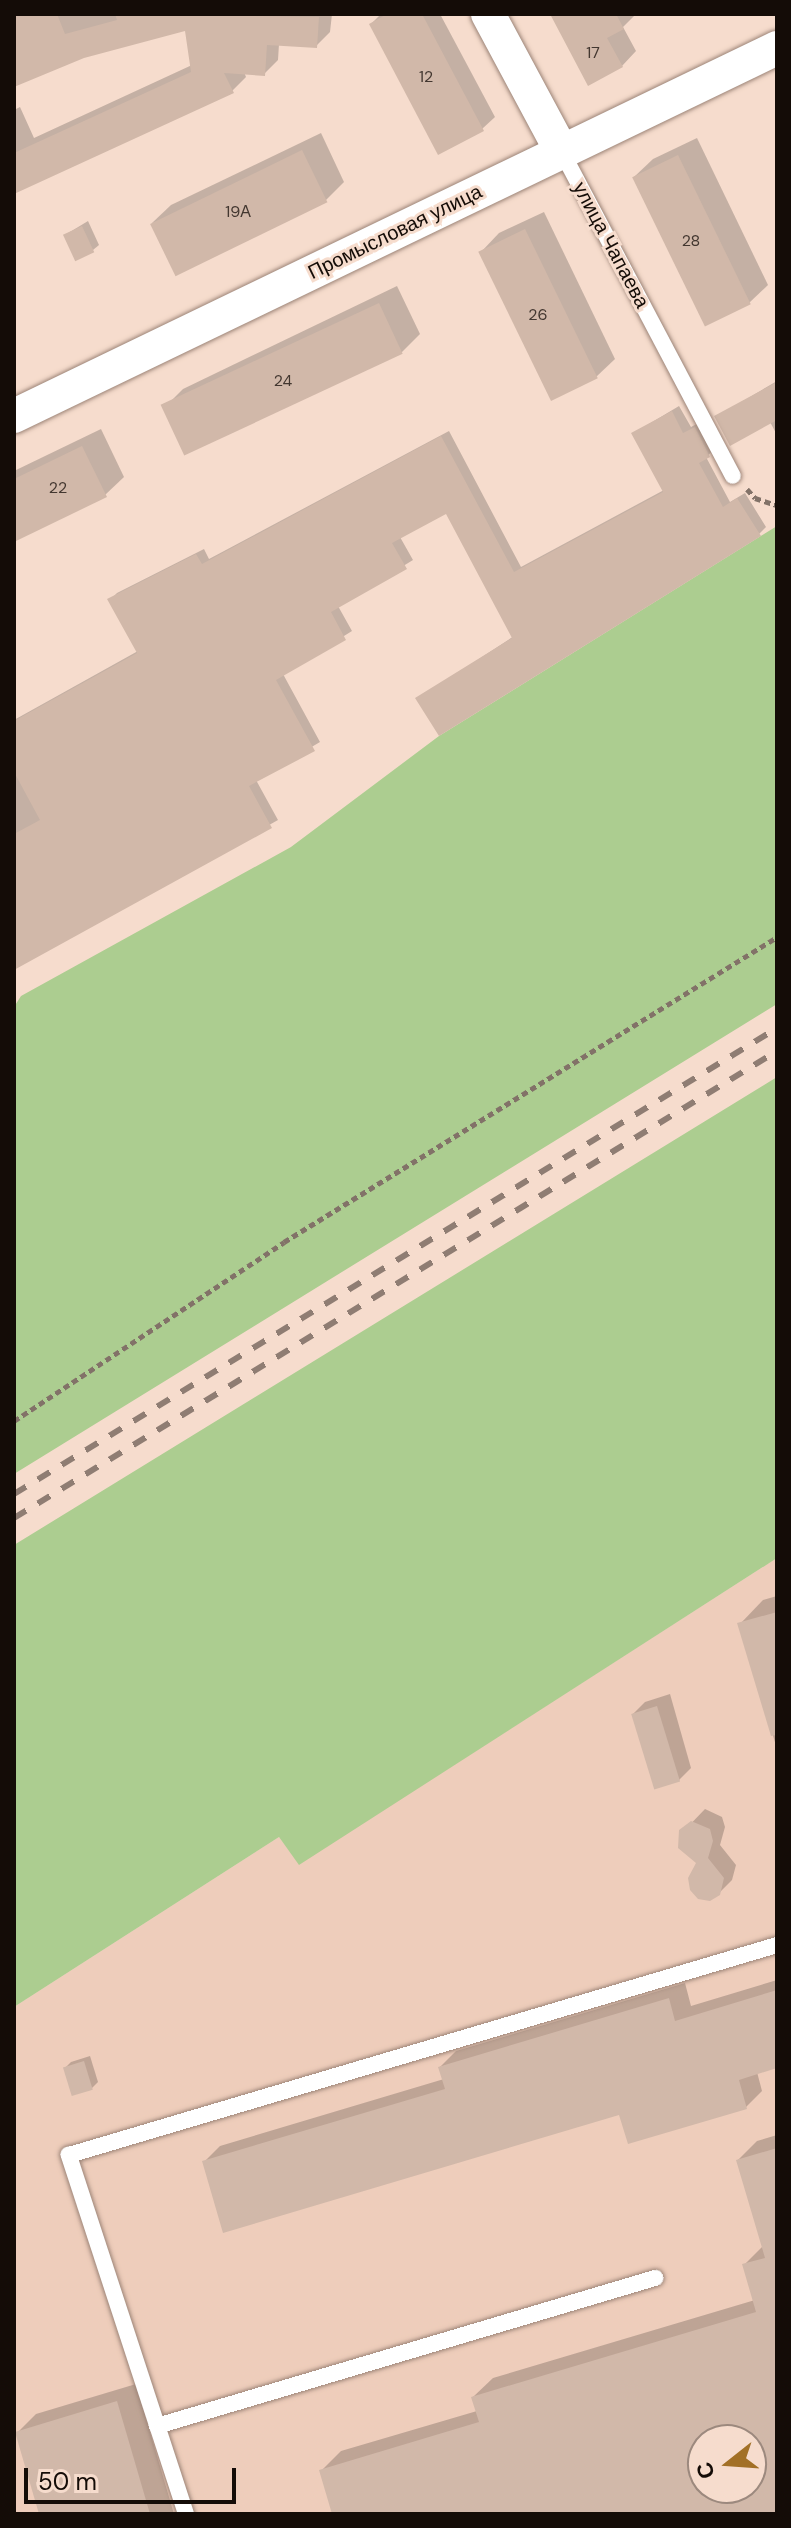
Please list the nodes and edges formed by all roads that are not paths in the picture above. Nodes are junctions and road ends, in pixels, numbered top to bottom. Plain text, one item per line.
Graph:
1 (488, 14) edge
2 (777, 48) edge
3 (562, 152) junction
4 (14, 416) edge
5 (733, 476) road end
6 (777, 1945) edge
7 (655, 2278) dead end
8 (157, 2426) junction
9 (186, 2514) edge

1 - 3 street, улица Чапаева
2 - 3 street, Промысловая улица
3 - 4 street, Промысловая улица
3 - 5 lane, улица Чапаева
6 - 8 lane
7 - 8 lane
8 - 9 lane

